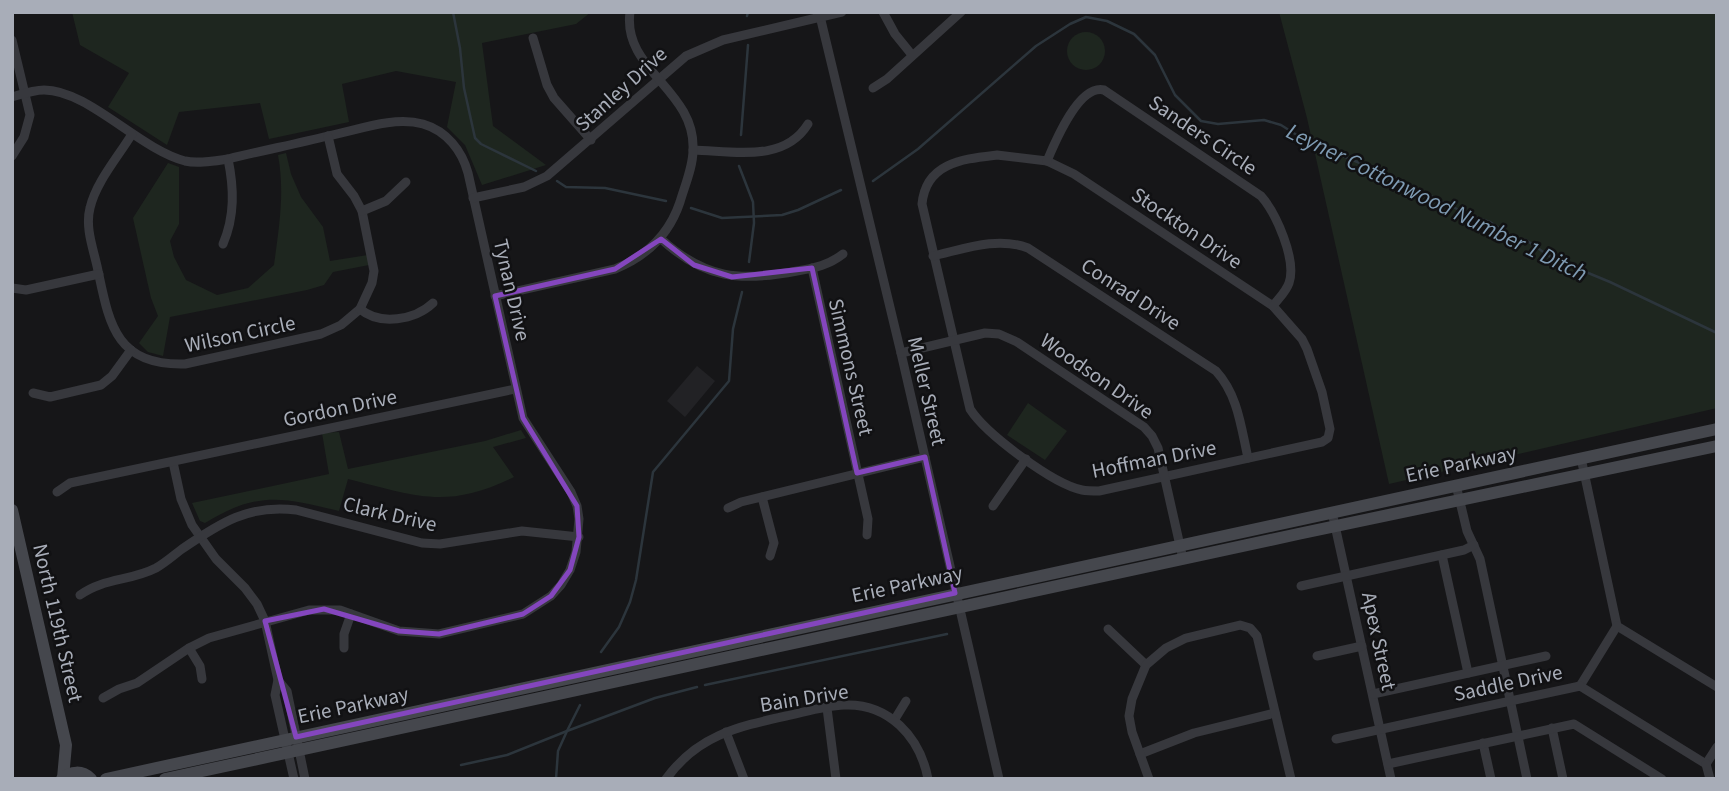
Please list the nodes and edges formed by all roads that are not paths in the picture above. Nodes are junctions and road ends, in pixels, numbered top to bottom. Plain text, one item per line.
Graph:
1 (630, 12) edge
2 (842, 12) edge
3 (883, 12) edge
4 (961, 12) edge
5 (819, 15) edge
6 (533, 38) dead end
7 (12, 40) edge
8 (912, 55) junction
9 (658, 78) junction
10 (873, 88) dead end
11 (25, 93) junction
12 (12, 97) edge
13 (808, 124) dead end
14 (132, 134) junction
15 (328, 136) junction
16 (591, 140) junction
17 (693, 150) junction
18 (12, 156) edge
19 (228, 159) junction
20 (1047, 161) junction
21 (941, 169) joint
22 (407, 182) dead end
23 (473, 198) junction
24 (362, 211) junction
25 (661, 239) junction
26 (223, 244) dead end
27 (843, 254) dead end
28 (933, 256) junction
29 (811, 268) junction
30 (99, 274) junction
31 (12, 288) edge
32 (495, 296) junction
33 (433, 303) dead end
34 (1273, 306) junction
35 (360, 309) junction
36 (953, 340) junction
37 (131, 350) junction
38 (901, 353) junction
39 (515, 389) junction
40 (33, 393) dead end
41 (1717, 429) edge
42 (1328, 438) joint
43 (1717, 446) edge
44 (925, 457) junction
45 (1248, 458) junction
46 (1581, 458) junction
47 (1026, 459) junction
48 (173, 462) junction
49 (857, 473) junction
50 (1585, 475) junction
51 (1164, 476) junction
52 (1456, 485) junction
53 (57, 492) dead end
54 (762, 497) junction
55 (1459, 501) junction
56 (993, 506) dead end
57 (728, 508) dead end
58 (12, 510) edge
59 (1332, 512) junction
60 (1335, 526) junction
61 (867, 535) dead end
62 (200, 537) junction
63 (579, 537) junction
64 (1179, 545) junction
65 (1474, 545) junction
66 (1442, 555) junction
67 (770, 556) dead end
68 (1183, 559) junction
69 (1347, 576) junction
70 (1301, 586) dead end
71 (955, 593) junction
72 (80, 595) dead end
73 (958, 607) junction
74 (351, 614) junction
75 (265, 621) junction
76 (1617, 626) junction
77 (1108, 629) dead end
78 (1362, 646) junction
79 (189, 648) junction
80 (344, 648) dead end
81 (1317, 656) dead end
82 (1546, 656) dead end
83 (1146, 665) junction
84 (1502, 666) junction
85 (1468, 673) junction
86 (202, 679) dead end
87 (1580, 686) junction
88 (1717, 687) edge
89 (1373, 694) junction
90 (103, 698) dead end
91 (906, 701) dead end
92 (1510, 701) junction
93 (827, 708) junction
94 (1275, 713) junction
95 (895, 719) junction
96 (1552, 728) junction
97 (1380, 729) junction
98 (726, 732) junction
99 (1517, 736) junction
100 (1336, 738) dead end
101 (1483, 743) junction
102 (292, 744) junction
103 (66, 745) junction
104 (1717, 747) edge
105 (1140, 754) junction
106 (1388, 764) junction
107 (1706, 764) junction
108 (90, 777) edge
109 (62, 778) edge
110 (106, 779) edge
111 (165, 779) edge
112 (294, 779) edge
113 (305, 779) edge
114 (666, 779) edge
115 (744, 779) edge
116 (836, 779) edge
117 (928, 779) edge
118 (999, 779) edge
119 (1149, 779) edge
120 (1290, 779) edge
121 (1391, 779) edge
122 (1491, 779) edge
123 (1527, 779) edge
124 (1563, 779) edge
125 (1662, 779) edge
126 (1710, 779) edge

1 - 9 street
2 - 5 street, Stanley Drive
3 - 8 street
4 - 8 street
5 - 9 street, Stanley Drive
5 - 38 street, Meller Street
6 - 16 street
7 - 11 street
8 - 10 street
9 - 16 street, Stanley Drive
9 - 17 street
11 - 12 street, Tynan Drive
11 - 14 street, Tynan Drive
11 - 18 street
13 - 17 street
14 - 19 street, Tynan Drive
14 - 30 street
15 - 19 street, Tynan Drive
15 - 23 street, Tynan Drive
15 - 24 street
16 - 23 street, Stanley Drive
17 - 25 street
19 - 26 street
20 - 21 street, Stockton Drive
20 - 34 street, Stockton Drive
20 - 34 street, Sanders Circle
21 - 28 street, Hoffman Drive
22 - 24 street
23 - 32 street, Tynan Drive
24 - 35 street
25 - 29 street
25 - 32 street
27 - 29 street
28 - 36 street, Hoffman Drive
28 - 45 street, Conrad Drive
29 - 49 street, Simmons Street
30 - 31 street
30 - 37 street
32 - 39 street, Tynan Drive
33 - 35 street
34 - 42 street, Stockton Drive
35 - 37 street, Wilson Circle
36 - 38 street, Woodson Drive
36 - 47 street, Hoffman Drive
36 - 51 street, Woodson Drive
37 - 40 street
38 - 44 street, Meller Street
39 - 48 street, Gordon Drive
39 - 63 street, Tynan Drive
41 - 46 main road, Erie Parkway
42 - 45 street, Hoffman Drive
43 - 50 main road, Erie Parkway
44 - 49 street
44 - 71 street, Meller Street
45 - 51 street, Hoffman Drive
46 - 50 street
46 - 52 main road, Erie Parkway
47 - 51 street, Hoffman Drive
47 - 56 street
48 - 53 street, Gordon Drive
48 - 62 street
49 - 54 street
49 - 61 street, Simmons Street
50 - 55 main road, Erie Parkway
50 - 76 street
51 - 64 street, Woodson Drive
52 - 55 street
52 - 59 main road, Erie Parkway
54 - 57 street
54 - 67 street
55 - 60 main road, Erie Parkway
55 - 65 street
58 - 103 main road, North 119th Street
59 - 60 street, Apex Street
59 - 64 main road, Erie Parkway
60 - 68 main road, Erie Parkway
60 - 69 street, Apex Street
62 - 63 street, Clark Drive
62 - 72 street, Clark Drive
62 - 75 street
63 - 74 street, Tynan Drive
64 - 68 street, Woodson Drive
64 - 71 main road, Erie Parkway
65 - 66 street
65 - 84 street
66 - 69 street
66 - 85 street
68 - 73 main road, Erie Parkway
69 - 70 street
69 - 78 street, Apex Street
71 - 73 street, Meller Street
71 - 102 main road, Erie Parkway
73 - 102 main road, Erie Parkway
73 - 118 street, Meller Street
74 - 75 street, Tynan Drive
74 - 80 street
75 - 79 street, Tynan Drive
75 - 102 street
76 - 87 street
76 - 88 street
77 - 83 street
78 - 81 street
78 - 89 street, Apex Street
79 - 86 street
79 - 90 street, Tynan Drive
82 - 84 street
83 - 94 street
83 - 105 street
84 - 85 street
84 - 92 street
85 - 89 street
87 - 92 street, Saddle Drive
87 - 107 street, Saddle Drive
89 - 97 street, Apex Street
91 - 95 street
92 - 97 street, Saddle Drive
92 - 99 street
93 - 95 street, Bain Drive
93 - 98 street, Bain Drive
93 - 116 street
94 - 105 street
94 - 120 street
95 - 117 street
96 - 99 street
96 - 124 street
96 - 125 street
97 - 100 street, Saddle Drive
97 - 106 street, Apex Street
98 - 114 street, Bain Drive
98 - 115 street
99 - 101 street
99 - 123 street
101 - 106 street
101 - 122 street
102 - 110 main road, Erie Parkway
102 - 111 main road, Erie Parkway
102 - 112 street
102 - 113 street
103 - 108 main road, North 119th Street
103 - 109 main road, North 119th Street
104 - 107 street
105 - 119 street
106 - 121 street, Apex Street
107 - 126 street
108 - 109 main road

